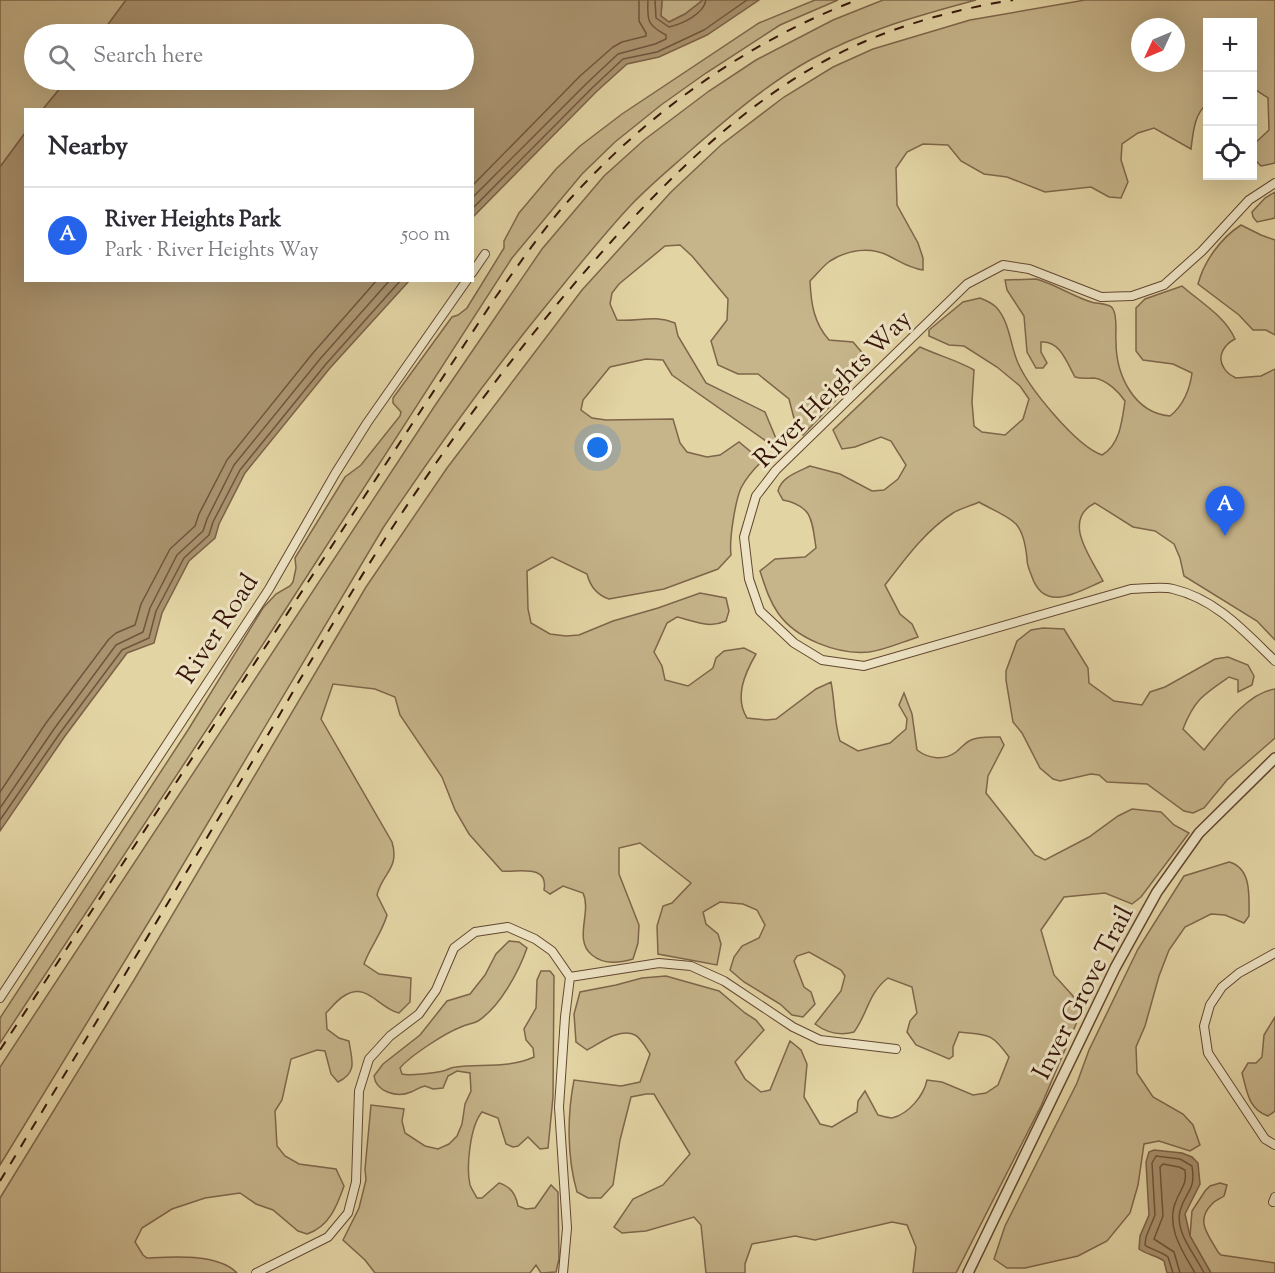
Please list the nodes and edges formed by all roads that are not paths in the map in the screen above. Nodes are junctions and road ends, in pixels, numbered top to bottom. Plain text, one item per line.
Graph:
1 (1275, 183) edge
2 (484, 254) dead end
3 (474, 270) edge
4 (466, 282) edge
5 (1275, 661) edge
6 (1275, 758) edge
7 (1275, 953) edge
8 (570, 977) junction
9 (0, 998) edge
10 (896, 1049) dead end
11 (1275, 1145) edge
12 (256, 1273) edge
13 (563, 1273) edge
14 (968, 1273) edge

1 - 5 street, River Heights Way
2 - 3 street
4 - 9 street, River Road
6 - 14 street, Inver Grove Trail
7 - 11 street
8 - 10 street
8 - 12 street
8 - 13 street

